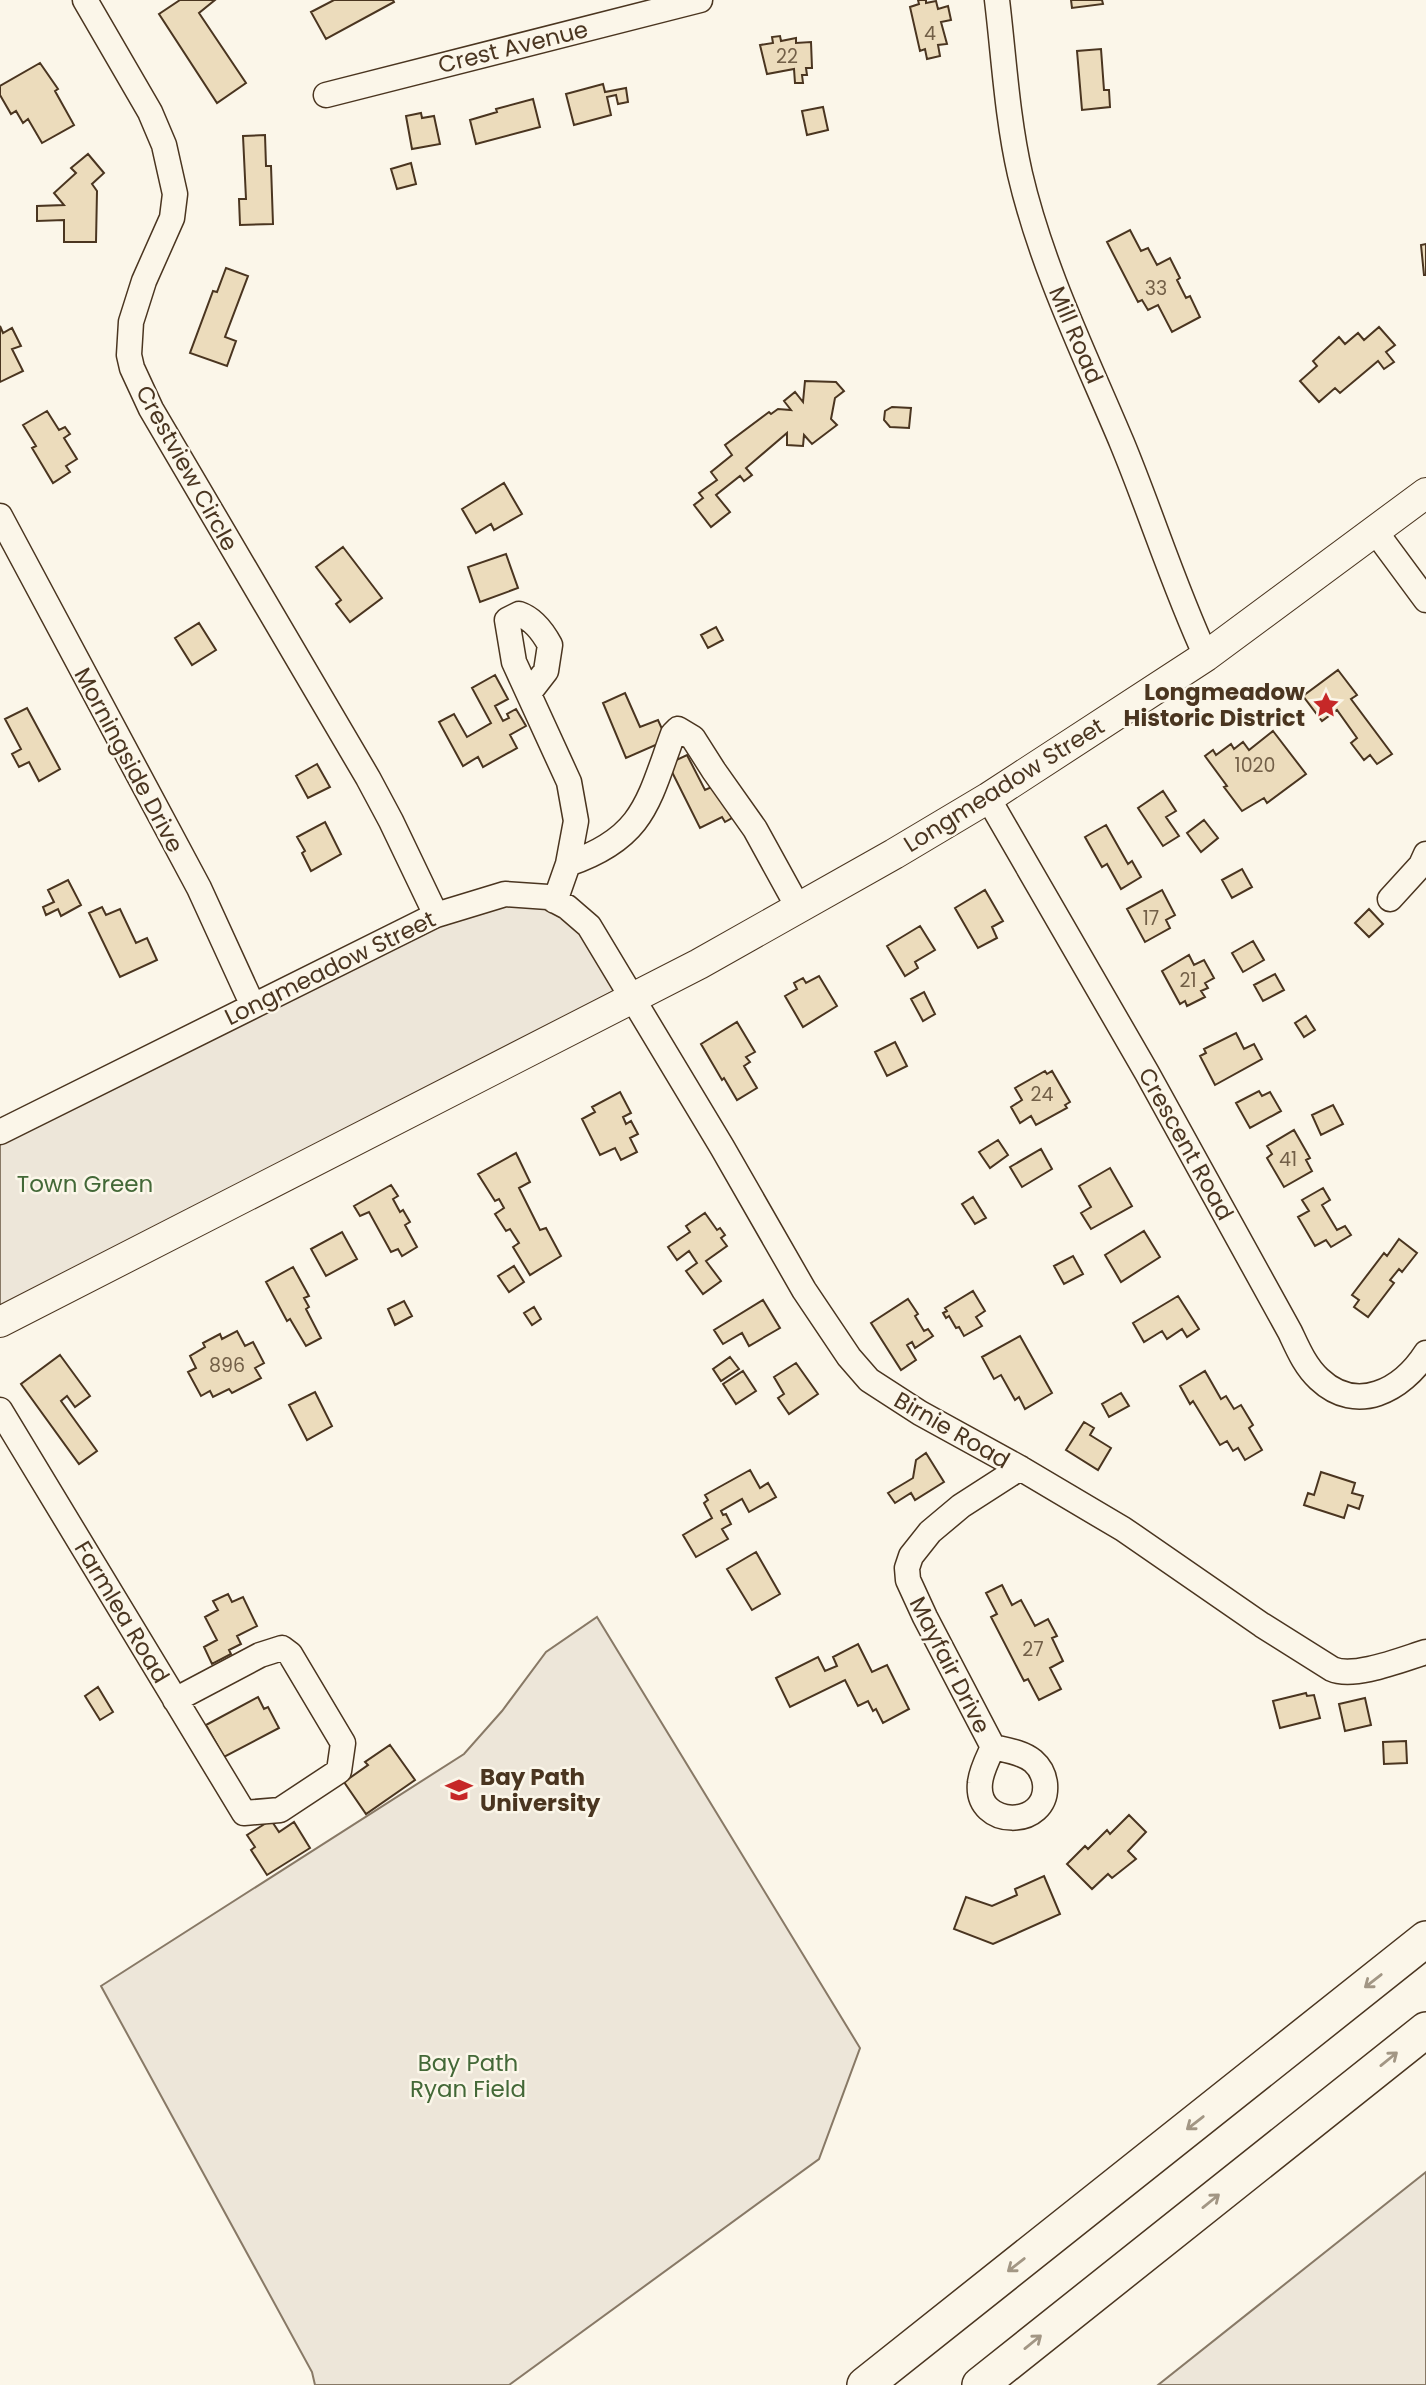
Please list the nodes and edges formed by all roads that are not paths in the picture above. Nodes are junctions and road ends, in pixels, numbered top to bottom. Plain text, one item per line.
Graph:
1 (85, 0) edge
2 (700, 0) edge
3 (997, 0) edge
4 (326, 95) dead end
5 (1426, 493) edge
6 (0, 516) edge
7 (1375, 531) junction
8 (1426, 600) edge
9 (1206, 656) junction
10 (530, 693) dead end
11 (988, 798) junction
12 (1426, 854) edge
13 (568, 864) junction
14 (1390, 899) dead end
15 (555, 901) junction
16 (799, 909) junction
17 (436, 915) junction
18 (632, 999) junction
19 (253, 1006) junction
20 (0, 1132) edge
21 (0, 1322) edge
22 (1426, 1353) edge
23 (0, 1410) edge
24 (1020, 1468) junction
25 (1426, 1652) edge
26 (175, 1700) junction
27 (992, 1747) dead end
28 (1426, 1939) edge
29 (1426, 2030) edge
30 (865, 2385) edge
31 (980, 2385) edge

1 - 17 street, Crestview Circle
2 - 4 street, Crest Avenue
3 - 9 street, Mill Road
5 - 7 main road, Longmeadow Street
6 - 19 street, Morningside Drive
7 - 8 street
7 - 9 main road, Longmeadow Street
9 - 11 main road, Longmeadow Street
10 - 13 street
11 - 16 main road, Longmeadow Street
11 - 22 street, Crescent Road
12 - 14 street
13 - 15 street
13 - 16 street
15 - 17 street, Longmeadow Street
15 - 18 street, Longmeadow Street
16 - 18 main road, Longmeadow Street
17 - 19 street, Longmeadow Street
18 - 21 main road, Longmeadow Street
18 - 24 street, Birnie Road
19 - 20 street, Longmeadow Street
23 - 26 street, Farmlea Road
24 - 25 street, Birnie Road
24 - 27 street, Mayfair Drive
26 - 26 street, Farmlea Road
28 -> 30 highway
31 -> 29 highway

